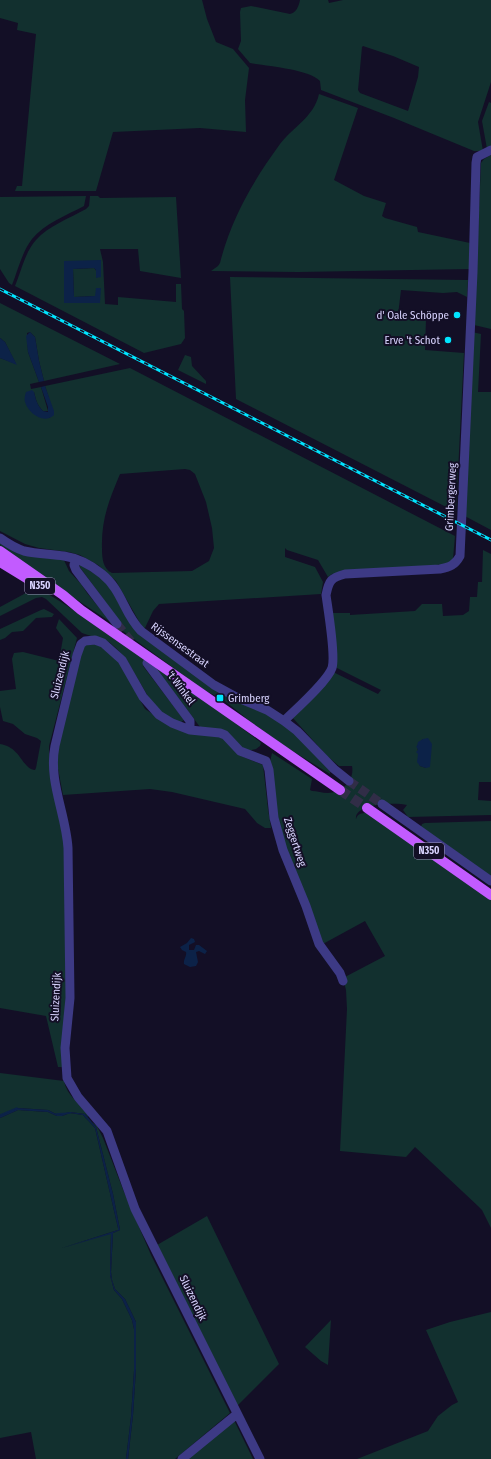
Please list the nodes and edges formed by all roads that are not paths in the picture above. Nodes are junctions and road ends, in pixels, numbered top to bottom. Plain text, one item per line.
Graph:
1 (491, 150) edge
2 (0, 538) edge
3 (0, 551) edge
4 (75, 559) junction
5 (0, 562) edge
6 (82, 610) junction
7 (117, 624) tunnel mouth
8 (147, 663) dead end
9 (284, 721) junction
10 (190, 730) junction
11 (350, 781) tunnel mouth
12 (340, 790) tunnel mouth
13 (382, 804) tunnel mouth
14 (367, 808) tunnel mouth
15 (491, 880) edge
16 (491, 895) edge
17 (343, 981) dead end
18 (237, 1414) junction
19 (182, 1459) edge
20 (260, 1459) edge

1 - 9 street, Grimbergerweg
2 - 4 street, Rijssensestraat
3 - 6 main road, N350
4 - 7 street
4 - 9 street, Rijssensestraat
5 - 6 main road, N350
6 - 12 main road, N350
8 - 10 street, 't Winkel
9 - 11 street, Rijssensestraat
10 - 17 street, Zeggertweg
10 - 18 street, Sluizendijk
13 - 15 street
14 - 16 main road, N350
18 - 19 street
18 - 20 street, Sluizendijk

